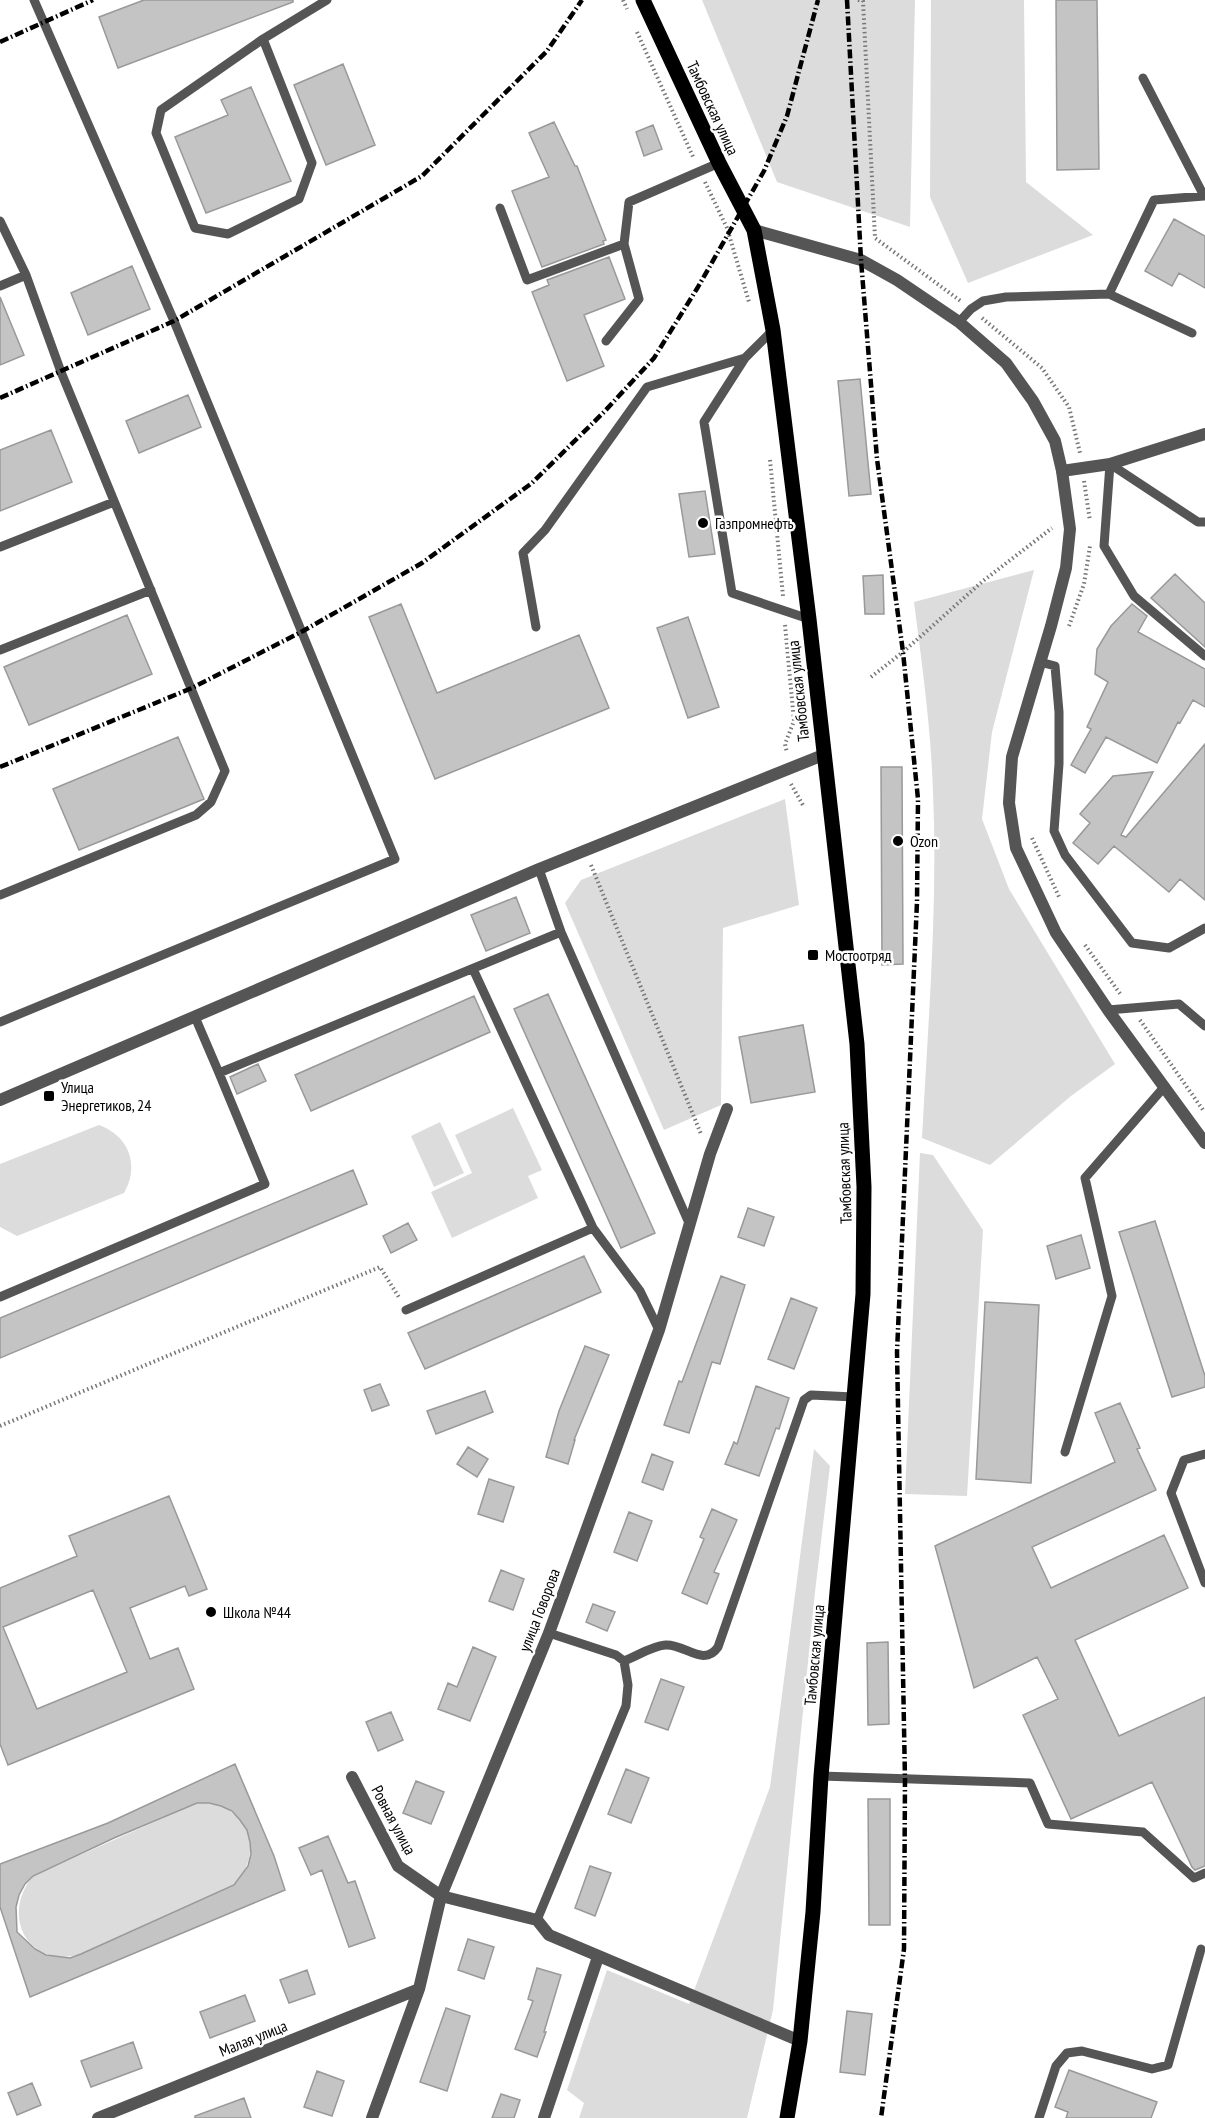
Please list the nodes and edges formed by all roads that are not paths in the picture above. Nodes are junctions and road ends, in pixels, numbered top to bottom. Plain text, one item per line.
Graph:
1 (34, 0) edge
2 (327, 0) edge
3 (643, 0) edge
4 (263, 39) junction
5 (1143, 78) dead end
6 (719, 163) junction
7 (1204, 196) edge
8 (500, 208) dead end
9 (0, 221) edge
10 (754, 230) junction
11 (624, 244) junction
12 (26, 275) junction
13 (0, 286) edge
14 (1109, 294) junction
15 (959, 321) junction
16 (773, 330) junction
17 (1192, 333) dead end
18 (606, 341) dead end
19 (745, 358) junction
20 (1205, 434) edge
21 (1110, 464) junction
22 (1062, 471) junction
23 (114, 502) junction
24 (1205, 522) edge
25 (0, 547) edge
26 (151, 590) junction
27 (808, 619) junction
28 (536, 627) dead end
29 (0, 650) edge
30 (1205, 656) edge
31 (1040, 662) junction
32 (823, 755) junction
33 (539, 869) junction
34 (0, 895) edge
35 (1205, 928) edge
36 (561, 932) junction
37 (473, 969) junction
38 (1108, 1010) junction
39 (195, 1017) junction
40 (0, 1022) edge
41 (1205, 1026) edge
42 (219, 1073) junction
43 (1165, 1086) junction
44 (0, 1100) edge
45 (727, 1109) dead end
46 (1205, 1143) edge
47 (689, 1223) junction
48 (593, 1228) junction
49 (0, 1297) edge
50 (406, 1310) road end
51 (659, 1330) junction
52 (854, 1397) junction
53 (1065, 1452) dead end
54 (1205, 1454) edge
55 (1205, 1583) edge
56 (549, 1633) junction
57 (624, 1661) junction
58 (821, 1776) junction
59 (352, 1777) dead end
60 (1205, 1873) edge
61 (441, 1896) junction
62 (537, 1920) junction
63 (1201, 1949) dead end
64 (598, 1957) junction
65 (419, 1989) junction
66 (800, 2041) junction
67 (98, 2118) edge
68 (372, 2118) edge
69 (544, 2118) edge
70 (787, 2118) edge
71 (1039, 2118) edge

1 - 40 lane
2 - 4 lane
3 - 6 main road, Тамбовская улица
4 - 4 lane
5 - 7 lane
6 - 10 main road, Тамбовская улица
6 - 11 lane
7 - 14 lane
8 - 11 lane
9 - 12 lane
10 - 15 street
10 - 16 main road, Тамбовская улица
11 - 18 lane
12 - 13 lane
12 - 23 lane
14 - 15 lane
14 - 17 lane
15 - 22 street
16 - 19 lane
16 - 27 main road, Тамбовская улица
19 - 27 lane
19 - 28 lane
20 - 21 street
21 - 22 street
21 - 24 lane
21 - 30 lane
22 - 31 street
23 - 25 lane
23 - 26 lane
26 - 29 lane
26 - 34 lane
27 - 32 main road, Тамбовская улица
31 - 35 lane
31 - 38 street
32 - 33 street
32 - 52 main road, Тамбовская улица
33 - 36 lane
33 - 39 street
36 - 37 lane
36 - 47 lane
37 - 42 lane
37 - 48 lane
38 - 41 lane
38 - 43 street
39 - 42 lane
39 - 44 street
42 - 49 lane
43 - 46 street
43 - 53 lane
45 - 47 street, улица Говорова
47 - 51 street, улица Говорова
48 - 50 lane
48 - 51 lane
51 - 56 street, улица Говорова
52 - 57 lane
52 - 58 main road, Тамбовская улица
54 - 55 lane
56 - 57 lane
56 - 61 street, улица Говорова
57 - 62 lane
58 - 60 lane
58 - 66 main road, Тамбовская улица
59 - 61 street, Ровная улица
61 - 62 street
61 - 65 street, улица Говорова
62 - 64 street
63 - 71 lane
64 - 66 street
64 - 69 street
65 - 67 street, Малая улица
65 - 68 street, улица Говорова
66 - 70 main road, Тамбовская улица

